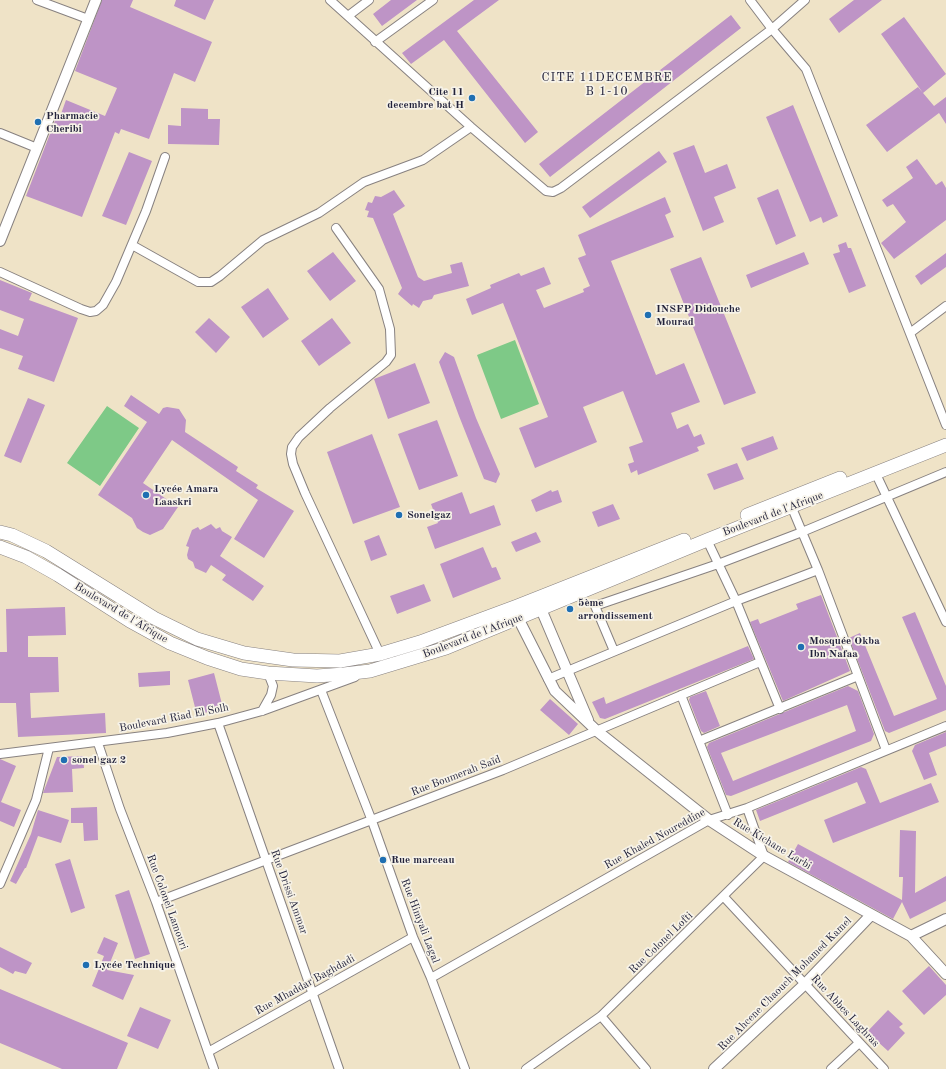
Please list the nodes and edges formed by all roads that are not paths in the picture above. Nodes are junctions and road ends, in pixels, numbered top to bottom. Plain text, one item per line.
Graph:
1 (37, 0) edge
2 (96, 0) edge
3 (330, 0) edge
4 (369, 0) edge
5 (432, 0) edge
6 (750, 0) edge
7 (806, 0) edge
8 (348, 16) junction
9 (88, 19) junction
10 (772, 30) junction
11 (375, 42) junction
12 (471, 127) junction
13 (0, 132) edge
14 (37, 148) junction
15 (164, 157) dead end
16 (336, 228) dead end
17 (0, 241) edge
18 (132, 245) junction
19 (0, 272) edge
20 (946, 306) edge
21 (910, 333) junction
22 (946, 425) edge
23 (946, 436) edge
24 (946, 445) edge
25 (946, 472) edge
26 (876, 474) junction
27 (887, 497) junction
28 (792, 508) junction
29 (0, 532) edge
30 (802, 532) junction
31 (707, 540) junction
32 (0, 547) edge
33 (718, 564) junction
34 (818, 570) junction
35 (736, 602) junction
36 (541, 609) junction
37 (518, 618) junction
38 (946, 622) edge
39 (614, 651) junction
40 (380, 654) junction
41 (760, 662) junction
42 (370, 671) junction
43 (567, 671) junction
44 (268, 673) junction
45 (858, 676) junction
46 (548, 679) junction
47 (321, 690) junction
48 (681, 695) junction
49 (780, 709) junction
50 (262, 711) junction
51 (218, 723) junction
52 (946, 726) edge
53 (593, 728) junction
54 (699, 741) junction
55 (98, 743) junction
56 (49, 748) junction
57 (886, 750) junction
58 (0, 754) edge
59 (747, 808) junction
60 (728, 815) junction
61 (709, 820) junction
62 (372, 821) junction
63 (764, 856) junction
64 (266, 860) junction
65 (0, 884) edge
66 (724, 897) junction
67 (156, 902) junction
68 (871, 915) junction
69 (946, 919) edge
70 (911, 936) junction
71 (413, 938) junction
72 (946, 974) edge
73 (431, 978) junction
74 (805, 984) junction
75 (313, 993) junction
76 (601, 1016) junction
77 (859, 1043) junction
78 (208, 1052) junction
79 (214, 1069) edge
80 (339, 1069) edge
81 (465, 1069) edge
82 (526, 1069) edge
83 (646, 1069) edge
84 (714, 1069) edge
85 (831, 1069) edge
86 (884, 1069) edge

1 - 9 street
2 - 9 street
3 - 8 street
4 - 8 street
5 - 11 street
6 - 10 street
7 - 10 street
8 - 11 street
9 - 14 street
10 - 12 street
10 - 21 street
11 - 12 street
12 - 18 street
13 - 14 street
14 - 17 street
15 - 18 street
16 - 40 street
18 - 19 street
20 - 21 street
21 - 22 street
23 - 40 main road, Boulevard de l'Afrique
24 - 26 main road, Boulevard de l'Afrique
25 - 27 street
26 - 27 street
26 - 28 main road, Boulevard de l'Afrique
27 - 30 street
27 - 38 street
28 - 30 street
28 - 31 main road, Boulevard de l'Afrique
29 - 40 main road, Boulevard de l'Afrique
30 - 33 street
30 - 34 street
31 - 33 street
31 - 36 main road, Boulevard de l'Afrique
32 - 44 main road, Boulevard de l'Afrique
33 - 35 street
33 - 39 street
34 - 35 street
34 - 45 street
35 - 39 street
35 - 41 street
36 - 37 main road, Boulevard de l'Afrique
36 - 43 street, Rue Kichane Larbi
37 - 42 main road, Boulevard de l'Afrique
37 - 46 street, Rue Kichane Larbi
39 - 43 street
41 - 48 street, Rue Boumerah Saïd
41 - 49 street
42 - 44 main road, Boulevard de l'Afrique
42 - 47 street, Boulevard Riad El Solh
43 - 46 street
43 - 53 street, Rue Kichane Larbi
44 - 50 street
45 - 49 street
45 - 57 street
46 - 53 street, Rue Kichane Larbi
47 - 50 street, Boulevard Riad El Solh
47 - 62 street, Rue Himyali Lagal
48 - 53 street, Rue Boumerah Saïd
48 - 54 street
49 - 54 street
50 - 51 street, Boulevard Riad El Solh
51 - 55 street, Boulevard Riad El Solh
51 - 64 street, Rue Drissi Ammar
52 - 57 street, Rue Khaled Noureddine
53 - 61 street, Rue Kichane Larbi
53 - 62 street, Rue Boumerah Saïd
54 - 60 street
55 - 56 street, Boulevard Riad El Solh
55 - 67 street, Rue Colonel Lamouri
56 - 58 street, Boulevard Riad El Solh
56 - 65 street
57 - 59 street, Rue Khaled Noureddine
59 - 60 street, Rue Khaled Noureddine
59 - 63 street
60 - 61 street, Rue Khaled Noureddine
61 - 63 street, Rue Kichane Larbi
61 - 73 street, Rue Khaled Noureddine
62 - 64 street, Rue Boumerah Saïd
62 - 71 street, Rue Himyali Lagal
63 - 66 street, Rue Colonel Lofti
63 - 68 street, Rue Kichane Larbi
64 - 67 street, Rue Boumerah Saïd
64 - 75 street, Rue Drissi Ammar
66 - 74 street, Rue Abbes Laghras
66 - 76 street, Rue Colonel Lofti
67 - 78 street, Rue Colonel Lamouri
68 - 70 street, Rue Kichane Larbi
68 - 74 street, Rue Ahcene Chaouch Mohamed Kamel
69 - 70 street
70 - 72 street, Rue Kichane Larbi
71 - 73 street, Rue Himyali Lagal
71 - 75 street, Rue Mhaddar Baghdadi
73 - 81 street, Rue Himyali Lagal
74 - 77 street, Rue Abbes Laghras
74 - 84 street, Rue Ahcene Chaouch Mohamed Kamel
75 - 78 street, Rue Mhaddar Baghdadi
75 - 80 street, Rue Drissi Ammar
76 - 82 street, Rue Colonel Lofti
76 - 83 street
77 - 85 street
77 - 86 street, Rue Abbes Laghras
78 - 79 street, Rue Colonel Lamouri

